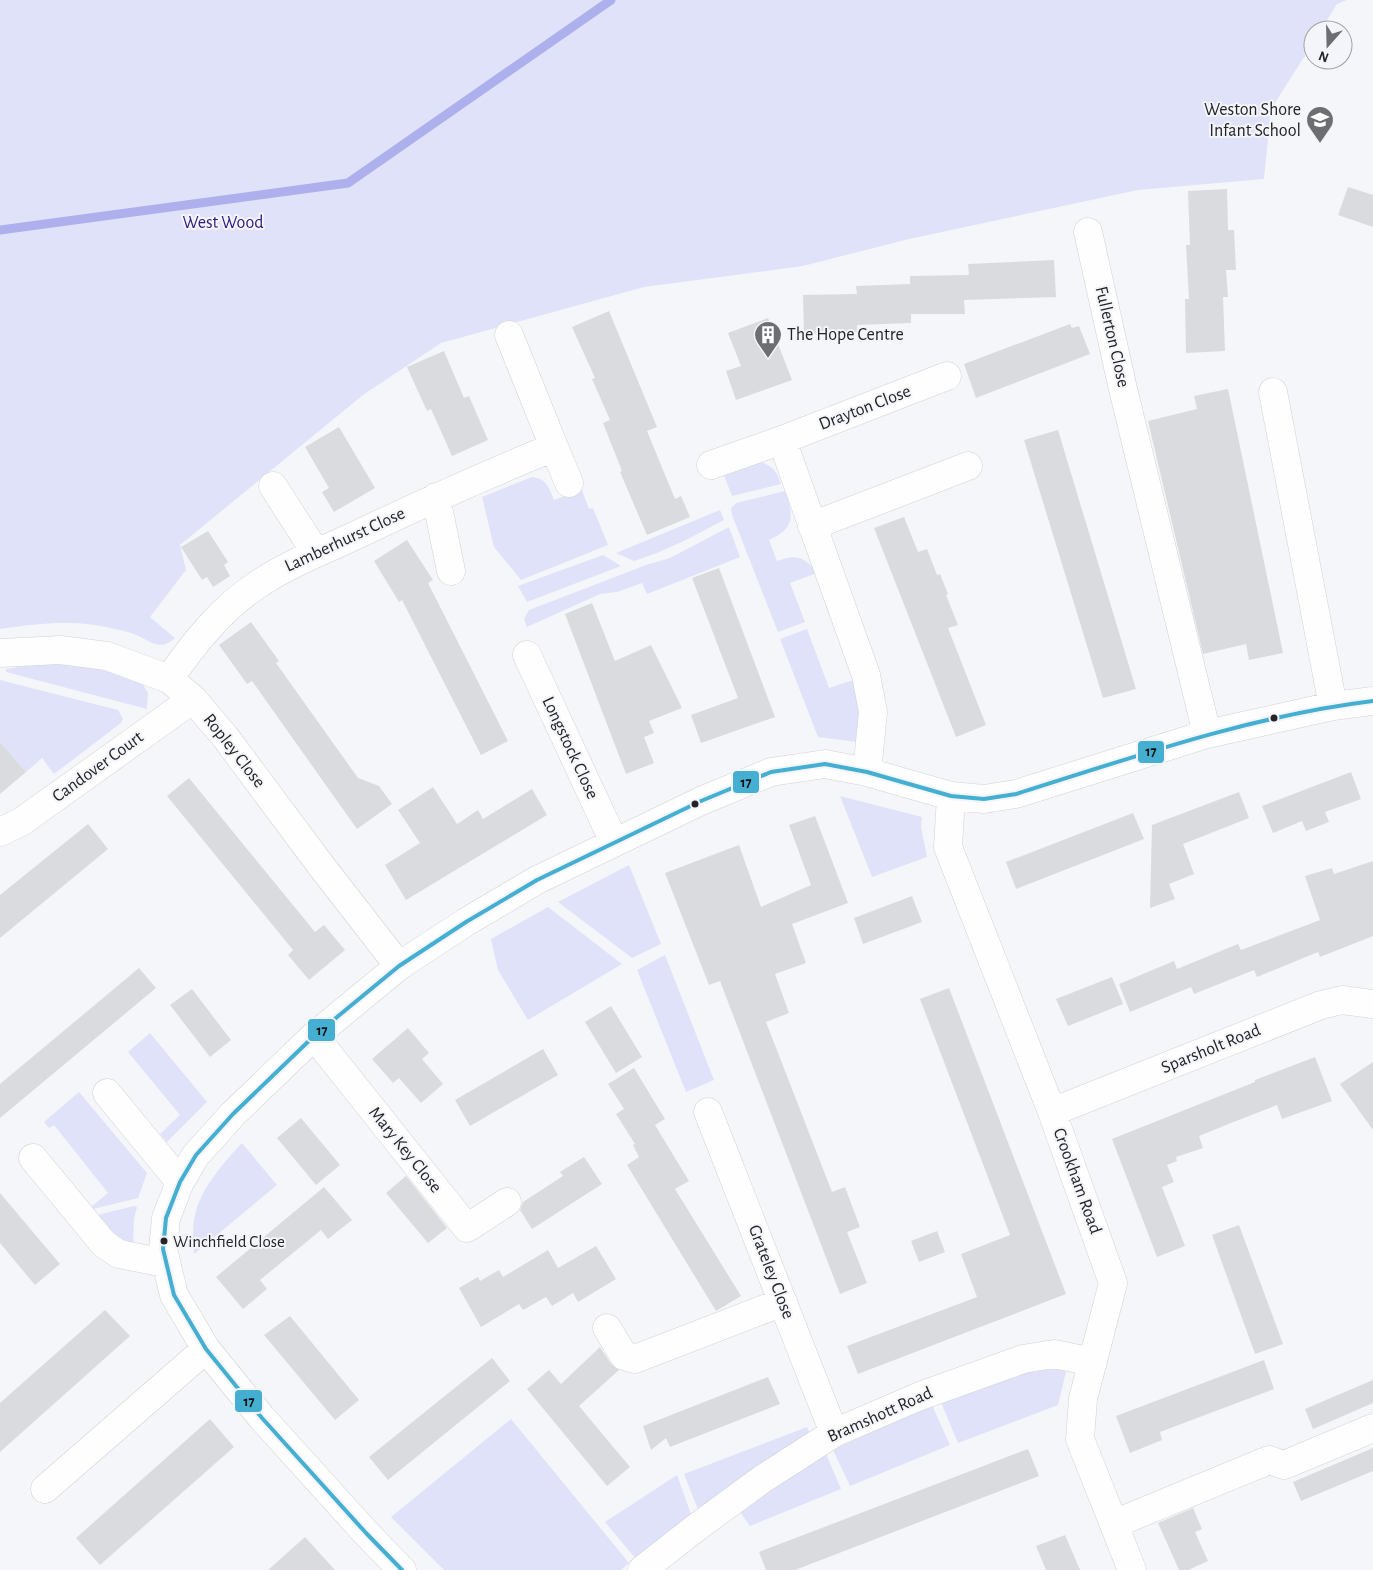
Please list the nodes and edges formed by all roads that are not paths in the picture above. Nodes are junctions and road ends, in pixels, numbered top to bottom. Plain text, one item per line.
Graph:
1 (1088, 232) dead end
2 (509, 335) dead end
3 (947, 376) dead end
4 (1273, 392) dead end
5 (782, 440) junction
6 (554, 447) junction
7 (711, 465) dead end
8 (968, 466) dead end
9 (568, 483) dead end
10 (273, 486) dead end
11 (436, 497) junction
12 (812, 526) junction
13 (316, 554) junction
14 (452, 571) dead end
15 (0, 653) edge
16 (527, 655) dead end
17 (169, 679) junction
18 (193, 699) junction
19 (1373, 701) edge
20 (1333, 706) junction
21 (1207, 734) junction
22 (867, 772) junction
23 (951, 796) junction
24 (0, 832) edge
25 (614, 842) junction
26 (399, 966) junction
27 (1373, 1004) edge
28 (314, 1036) junction
29 (107, 1093) dead end
30 (708, 1112) dead end
31 (1052, 1112) junction
32 (33, 1158) dead end
33 (180, 1182) junction
34 (506, 1202) dead end
35 (165, 1263) junction
36 (783, 1302) junction
37 (607, 1328) dead end
38 (206, 1349) junction
39 (1093, 1362) junction
40 (1373, 1428) edge
41 (834, 1433) junction
42 (45, 1489) dead end
43 (1114, 1524) junction
44 (402, 1570) edge
45 (642, 1570) edge
46 (1132, 1570) edge

1 - 21 street, Fullerton Close
2 - 6 street
3 - 5 street, Drayton Close
4 - 20 street
5 - 7 street, Drayton Close
5 - 12 street
6 - 9 street
6 - 11 street, Lamberhurst Close
8 - 12 street
10 - 13 street
11 - 13 street, Lamberhurst Close
11 - 14 street
12 - 22 street
13 - 17 street, Lamberhurst Close
15 - 17 street, Ropley Close
16 - 25 street, Longstock Close
17 - 18 street, Ropley Close
18 - 24 street, Candover Court
18 - 26 street, Ropley Close
19 - 20 street
20 - 21 street
21 - 23 street
22 - 23 street
22 - 25 street
23 - 31 street, Crookham Road
25 - 26 street
26 - 28 street
27 - 31 street, Sparsholt Road
28 - 33 street
28 - 34 street, Mary Key Close
29 - 33 street
30 - 36 street, Grateley Close
31 - 39 street, Crookham Road
32 - 35 street
33 - 35 street
35 - 38 street
36 - 37 street
36 - 41 street, Grateley Close
38 - 42 street
38 - 44 street
39 - 41 street, Bramshott Road
39 - 43 street, Crookham Road
40 - 43 street
41 - 45 street, Bramshott Road
43 - 46 street, Crookham Road

